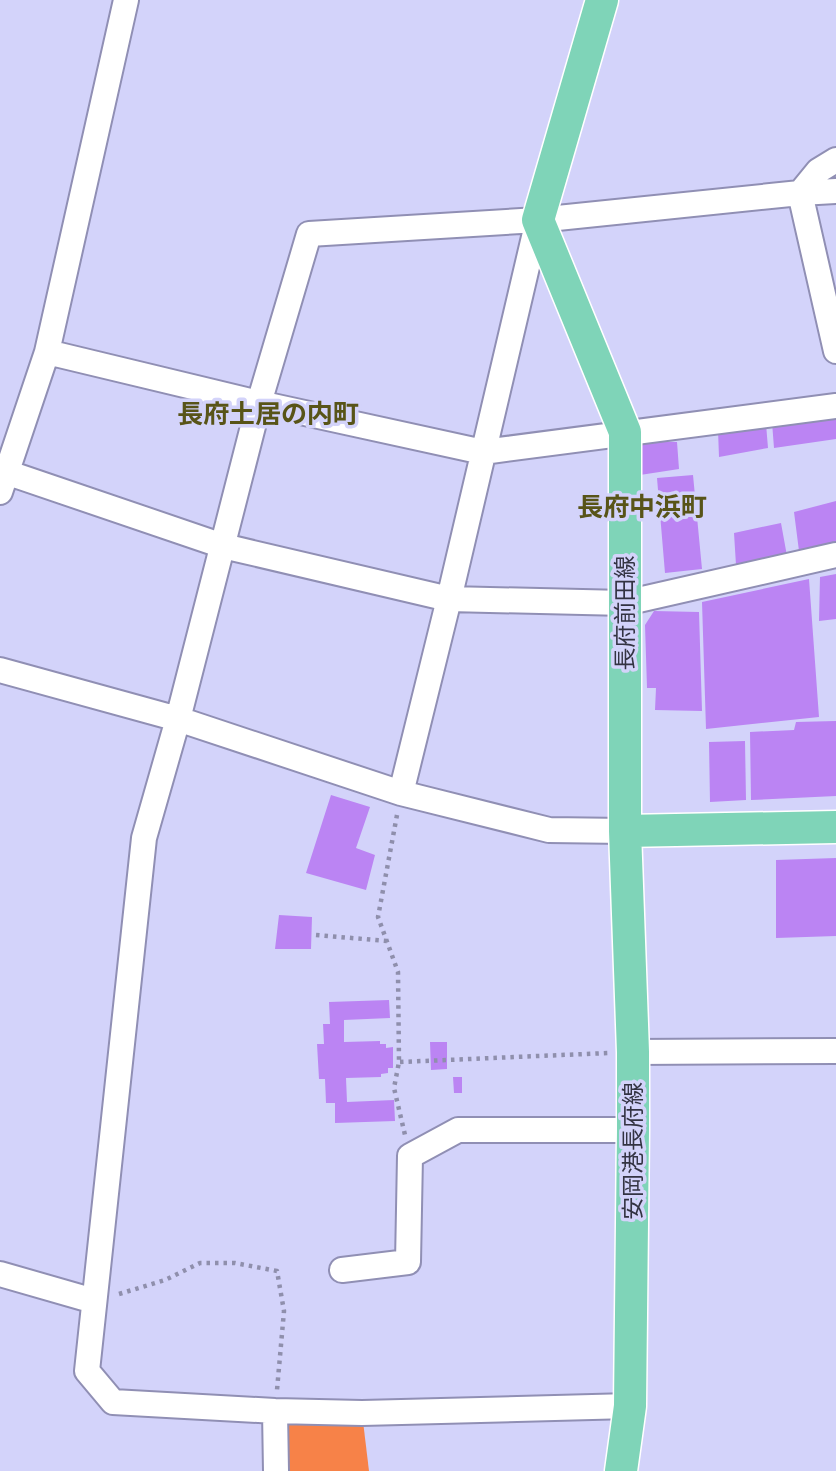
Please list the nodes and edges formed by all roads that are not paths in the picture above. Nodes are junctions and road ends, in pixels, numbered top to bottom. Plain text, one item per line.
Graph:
1 (126, 0) edge
2 (602, 0) edge
3 (836, 160) edge
4 (836, 191) edge
5 (800, 193) junction
6 (538, 220) junction
7 (836, 351) edge
8 (47, 352) junction
9 (259, 403) junction
10 (836, 406) edge
11 (625, 432) junction
12 (482, 452) junction
13 (2, 478) edge
14 (223, 546) junction
15 (836, 555) edge
16 (449, 599) junction
17 (625, 603) junction
18 (0, 670) edge
19 (178, 719) junction
20 (401, 793) junction
21 (836, 827) edge
22 (625, 831) junction
23 (836, 1051) edge
24 (633, 1052) junction
25 (634, 1130) junction
26 (342, 1270) dead end
27 (0, 1274) edge
28 (94, 1301) junction
29 (630, 1406) junction
30 (275, 1411) junction
31 (276, 1471) edge
32 (621, 1471) edge

1 - 8 street
2 - 6 main road
3 - 5 street
4 - 5 street
5 - 6 street
5 - 7 street
6 - 9 street
6 - 11 main road, 長府前田線
6 - 12 street
8 - 9 street
8 - 13 street
9 - 12 street
9 - 14 street
10 - 11 street
11 - 12 street
11 - 17 main road, 長府前田線
12 - 16 street
13 - 14 street
14 - 16 street
14 - 19 street
15 - 17 street
16 - 17 street
16 - 20 street
17 - 22 main road, 長府前田線
18 - 19 street
19 - 20 street
19 - 28 street
20 - 22 street
21 - 22 main road
22 - 24 main road, 安岡港長府線
23 - 24 street
24 - 25 main road, 安岡港長府線
25 - 26 street
25 - 29 main road, 安岡港長府線
27 - 28 street
28 - 30 street
29 - 30 street
29 - 32 main road, 安岡港長府線
30 - 31 street

